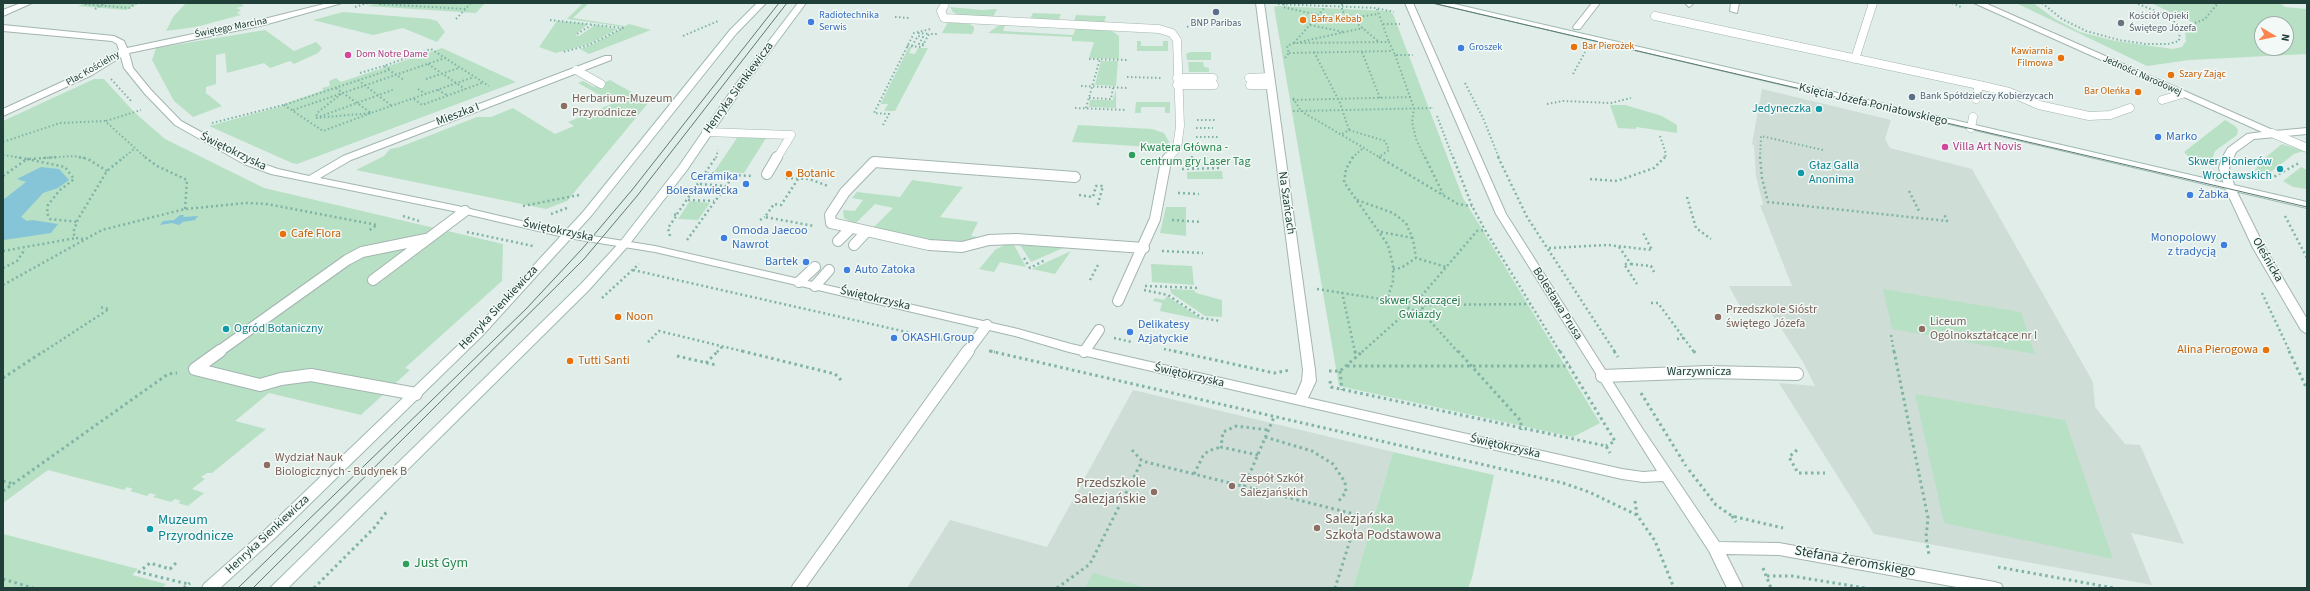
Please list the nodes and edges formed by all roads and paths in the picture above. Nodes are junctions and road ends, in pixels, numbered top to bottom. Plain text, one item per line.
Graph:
1 (28, 3) edge
2 (87, 3) edge
3 (105, 3) edge
4 (137, 3) edge
5 (338, 3) edge
6 (368, 3) edge
7 (384, 3) edge
8 (471, 3) edge
9 (762, 3) edge
10 (802, 3) edge
11 (1260, 3) edge
12 (1409, 3) edge
13 (1439, 3) edge
14 (1596, 3) edge
15 (1873, 3) edge
16 (1978, 3) edge
17 (2042, 3) edge
18 (2136, 3) edge
19 (2218, 3) edge
20 (1276, 4) edge
21 (1284, 4) junction
22 (1342, 4) edge
23 (100, 6) junction
24 (944, 6) dead end
25 (1326, 6) junction
26 (354, 7) dead end
27 (1342, 7) junction
28 (1376, 8) junction
29 (95, 9) dead end
30 (466, 9) junction
31 (3, 13) edge
32 (1378, 14) junction
33 (1318, 15) junction
34 (1396, 15) dead end
35 (1655, 16) dead end
36 (895, 17) dead end
37 (910, 18) dead end
38 (944, 18) junction
39 (1351, 18) junction
40 (456, 19) dead end
41 (550, 20) dead end
42 (722, 20) dead end
43 (1209, 22) dead end
44 (593, 24) junction
45 (1382, 24) junction
46 (1400, 24) dead end
47 (1309, 25) junction
48 (1186, 27) dead end
49 (3, 28) edge
50 (1363, 28) junction
51 (2180, 28) junction
52 (18, 30) junction
53 (1574, 31) junction
54 (1345, 32) junction
55 (914, 33) junction
56 (577, 34) dead end
57 (930, 34) junction
58 (940, 34) dead end
59 (3, 36) edge
60 (683, 36) dead end
61 (1378, 41) junction
62 (1389, 42) junction
63 (1294, 43) junction
64 (924, 44) junction
65 (907, 46) junction
66 (912, 46) junction
67 (1588, 47) dead end
68 (124, 51) junction
69 (1393, 51) junction
70 (563, 52) dead end
71 (1314, 52) junction
72 (1362, 52) junction
73 (1289, 53) junction
74 (1395, 55) junction
75 (1414, 55) dead end
76 (445, 58) junction
77 (608, 58) dead end
78 (1285, 58) dead end
79 (1855, 58) junction
80 (1089, 59) dead end
81 (1100, 59) junction
82 (1128, 60) dead end
83 (428, 64) junction
84 (384, 66) junction
85 (460, 68) junction
86 (389, 70) junction
87 (576, 70) junction
88 (360, 73) dead end
89 (443, 73) junction
90 (1573, 74) dead end
91 (397, 75) junction
92 (474, 77) junction
93 (1127, 78) dead end
94 (426, 79) dead end
95 (358, 80) junction
96 (404, 80) dead end
97 (1250, 81) dead end
98 (1269, 81) junction
99 (483, 82) junction
100 (1177, 82) junction
101 (1213, 82) dead end
102 (457, 83) junction
103 (601, 84) dead end
104 (364, 85) junction
105 (1979, 85) junction
106 (1081, 86) dead end
107 (1092, 86) junction
108 (336, 88) junction
109 (491, 88) dead end
110 (1113, 88) junction
111 (1128, 88) dead end
112 (396, 89) dead end
113 (418, 89) dead end
114 (465, 89) junction
115 (438, 90) junction
116 (343, 93) junction
117 (426, 94) junction
118 (2182, 94) junction
119 (379, 96) junction
120 (447, 96) junction
121 (1411, 97) junction
122 (1088, 98) junction
123 (1380, 98) junction
124 (1631, 98) dead end
125 (414, 99) junction
126 (1338, 99) junction
127 (1976, 99) dead end
128 (1293, 100) dead end
129 (2162, 100) dead end
130 (356, 103) junction
131 (422, 104) junction
132 (1547, 104) dead end
133 (283, 105) junction
134 (393, 106) junction
135 (426, 108) dead end
136 (1075, 108) dead end
137 (1086, 108) junction
138 (1298, 108) dead end
139 (1414, 108) junction
140 (1434, 108) dead end
141 (2130, 108) dead end
142 (141, 110) dead end
143 (294, 110) dead end
144 (1127, 110) dead end
145 (1342, 110) junction
146 (1301, 111) junction
147 (1274, 112) junction
148 (3, 113) edge
149 (371, 114) junction
150 (1973, 116) dead end
151 (316, 118) junction
152 (1190, 120) dead end
153 (1216, 120) dead end
154 (105, 121) junction
155 (205, 124) dead end
156 (883, 125) dead end
157 (1191, 128) dead end
158 (1213, 128) dead end
159 (1971, 128) junction
160 (1349, 130) junction
161 (2307, 131) edge
162 (706, 132) junction
163 (2272, 133) junction
164 (1340, 135) junction
165 (1660, 136) dead end
166 (1191, 137) dead end
167 (1218, 137) dead end
168 (3, 142) edge
169 (720, 142) dead end
170 (1363, 148) junction
171 (2307, 148) edge
172 (134, 149) junction
173 (1823, 150) dead end
174 (3, 155) edge
175 (1378, 158) junction
176 (28, 159) junction
177 (2303, 160) dead end
178 (1193, 168) dead end
179 (1222, 168) dead end
180 (107, 171) junction
181 (706, 173) junction
182 (767, 174) dead end
183 (734, 175) junction
184 (3, 176) edge
185 (757, 177) dead end
186 (1075, 177) dead end
187 (312, 178) junction
188 (778, 178) dead end
189 (798, 179) junction
190 (1590, 179) dead end
191 (2264, 180) dead end
192 (699, 184) junction
193 (726, 186) junction
194 (1102, 187) dead end
195 (2230, 188) junction
196 (1909, 191) dead end
197 (845, 192) junction
198 (1178, 193) dead end
199 (1199, 194) dead end
200 (579, 195) dead end
201 (1443, 195) junction
202 (1687, 197) dead end
203 (687, 200) junction
204 (1357, 200) junction
205 (714, 201) junction
206 (1100, 204) dead end
207 (2307, 205) edge
208 (521, 207) dead end
209 (570, 207) dead end
210 (185, 209) junction
211 (465, 211) junction
212 (1919, 212) dead end
213 (671, 214) dead end
214 (677, 214) junction
215 (1944, 214) dead end
216 (547, 215) dead end
217 (765, 217) junction
218 (760, 220) dead end
219 (1186, 221) dead end
220 (78, 222) junction
221 (1201, 222) dead end
222 (2289, 224) dead end
223 (443, 226) junction
224 (818, 227) dead end
225 (850, 228) junction
226 (1486, 230) junction
227 (1642, 231) dead end
228 (866, 232) junction
229 (1380, 232) junction
230 (365, 233) dead end
231 (568, 235) junction
232 (670, 236) dead end
233 (76, 238) junction
234 (1413, 238) junction
235 (84, 239) junction
236 (426, 239) junction
237 (1711, 239) dead end
238 (838, 241) dead end
239 (685, 242) dead end
240 (624, 244) junction
241 (528, 245) dead end
242 (854, 245) dead end
243 (1619, 246) junction
244 (1144, 248) junction
245 (1548, 248) dead end
246 (26, 249) junction
247 (3, 251) edge
248 (1203, 253) dead end
249 (1416, 258) junction
250 (2307, 258) edge
251 (1631, 264) junction
252 (814, 267) dead end
253 (3, 268) edge
254 (1446, 268) junction
255 (1393, 269) junction
256 (633, 270) dead end
257 (829, 270) dead end
258 (1654, 272) dead end
259 (373, 280) dead end
260 (799, 282) junction
261 (1638, 284) dead end
262 (3, 285) edge
263 (815, 286) junction
264 (1129, 287) junction
265 (1200, 288) dead end
266 (1298, 288) junction
267 (1342, 292) junction
268 (1387, 300) junction
269 (1418, 300) junction
270 (1118, 301) dead end
271 (1406, 303) junction
272 (1651, 303) dead end
273 (1531, 304) junction
274 (1424, 305) junction
275 (99, 307) dead end
276 (1410, 309) junction
277 (1420, 310) junction
278 (1220, 321) dead end
279 (988, 325) junction
280 (1099, 330) dead end
281 (2307, 330) edge
282 (1892, 335) dead end
283 (1684, 338) junction
284 (1677, 339) dead end
285 (648, 342) dead end
286 (723, 346) junction
287 (972, 347) junction
288 (1084, 352) junction
289 (677, 356) dead end
290 (1356, 358) junction
291 (706, 363) junction
292 (716, 365) dead end
293 (1347, 366) junction
294 (1570, 366) junction
295 (1472, 367) junction
296 (195, 369) junction
297 (1296, 370) dead end
298 (1262, 371) dead end
299 (1322, 371) dead end
300 (1329, 371) junction
301 (1340, 371) junction
302 (1708, 372) junction
303 (1797, 374) dead end
304 (1602, 376) junction
305 (3, 378) edge
306 (841, 380) dead end
307 (1342, 390) junction
308 (416, 394) junction
309 (1341, 394) dead end
310 (1300, 401) junction
311 (1274, 417) junction
312 (1268, 430) junction
313 (1521, 430) junction
314 (1265, 437) junction
315 (1615, 440) junction
316 (1621, 440) dead end
317 (1606, 446) junction
318 (1221, 447) junction
319 (1132, 450) dead end
320 (1797, 450) dead end
321 (1610, 453) dead end
322 (1258, 455) junction
323 (1142, 461) junction
324 (1825, 473) dead end
325 (1194, 474) junction
326 (1667, 476) junction
327 (3, 480) edge
328 (14, 484) junction
329 (1244, 487) junction
330 (3, 491) edge
331 (1635, 501) dead end
332 (1338, 502) dead end
333 (1637, 515) junction
334 (1732, 516) dead end
335 (1736, 522) dead end
336 (1715, 548) junction
337 (1929, 555) dead end
338 (176, 563) dead end
339 (1994, 566) dead end
340 (1762, 567) dead end
341 (1767, 576) junction
342 (3, 578) edge
343 (188, 584) dead end
344 (30, 588) edge
345 (210, 588) edge
346 (278, 588) edge
347 (798, 588) edge
348 (1057, 588) edge
349 (1335, 588) edge
350 (1674, 588) edge
351 (1735, 588) edge
352 (1771, 588) edge
353 (1865, 588) edge
354 (1995, 588) edge
355 (2114, 588) edge

1 - 31 street
2 - 23 path
3 - 23 path
4 - 23 path
5 - 68 street, Świętego Marcina
6 - 26 path
7 - 30 path
8 - 30 path
9 - 231 street, Henryka Sienkiewicza
10 - 162 street, Henryka Sienkiewicza
11 - 98 street, Na Szańcach
12 - 304 street, Bolesława Prusa
13 - 53 street, Księcia Józefa Poniatowskiego
14 - 53 street
15 - 79 lane
16 - 118 street, Jedności Narodowej
17 - 51 path
18 - 51 path
19 - 51 path
20 - 21 path
21 - 25 path
21 - 33 path
22 - 27 path
23 - 29 path
24 - 38 lane
25 - 27 path
25 - 33 path
27 - 28 path
27 - 39 path
28 - 32 path
28 - 34 path
30 - 40 path
32 - 39 path
32 - 45 path
33 - 47 path
35 - 79 lane
36 - 37 path
38 - 55 path
38 - 100 lane
39 - 50 path
41 - 44 path
42 - 60 path
43 - 48 path
44 - 56 path
44 - 70 path
45 - 46 path
45 - 62 path
47 - 54 path
47 - 63 path
49 - 52 street, Plac Kościelny
50 - 54 path
50 - 61 path
52 - 59 street, Plac Kościelny
52 - 68 street, Plac Kościelny
53 - 159 street, Księcia Józefa Poniatowskiego
54 - 63 path
55 - 57 path
55 - 65 path
57 - 58 path
57 - 64 path
61 - 62 path
61 - 63 path
62 - 69 path
63 - 73 path
64 - 66 path
64 - 66 path
65 - 66 path
65 - 156 path
67 - 90 path
68 - 148 street, Plac Kościelny
68 - 187 street, Świętokrzyska
69 - 72 path
69 - 74 path
71 - 72 path
71 - 73 path
71 - 126 path
72 - 123 path
73 - 78 path
74 - 75 path
74 - 121 path
76 - 83 path
76 - 84 path
76 - 85 path
77 - 87 street, Mieszka I
79 - 105 lane
80 - 81 path
81 - 82 path
81 - 107 path
83 - 89 path
83 - 91 path
84 - 86 path
84 - 88 path
85 - 89 path
85 - 92 path
86 - 91 path
86 - 95 path
87 - 103 lane
87 - 187 street, Mieszka I
89 - 94 path
89 - 102 path
91 - 96 path
91 - 104 path
92 - 99 path
92 - 102 path
93 - 100 path
95 - 104 path
95 - 108 path
97 - 98 lane
98 - 147 street, Na Szańcach
99 - 109 path
99 - 114 path
100 - 101 lane
100 - 244 lane
102 - 114 path
102 - 115 path
104 - 116 path
104 - 119 path
105 - 127 lane
105 - 141 lane
106 - 107 path
107 - 110 path
107 - 122 path
108 - 116 path
108 - 133 path
110 - 111 path
110 - 122 path
112 - 119 path
113 - 117 path
114 - 120 path
115 - 117 path
115 - 120 path
116 - 130 path
116 - 143 path
116 - 151 path
117 - 125 path
118 - 129 lane
118 - 163 street, Jedności Narodowej
119 - 130 path
119 - 134 path
120 - 131 path
121 - 123 path
121 - 139 path
122 - 137 path
123 - 126 path
124 - 132 path
125 - 131 path
125 - 134 path
126 - 128 path
126 - 145 path
130 - 149 path
130 - 151 path
131 - 135 path
133 - 149 path
133 - 155 path
134 - 149 path
136 - 137 path
137 - 144 path
138 - 146 path
139 - 140 path
139 - 145 path
139 - 201 path
142 - 154 path
145 - 146 path
145 - 160 path
146 - 147 path
146 - 164 path
147 - 266 street, Na Szańcach
149 - 151 path
150 - 159 lane
152 - 153 path
154 - 168 path
154 - 172 path
157 - 158 path
159 - 195 street, Księcia Józefa Poniatowskiego
160 - 164 path
160 - 175 path
161 - 163 street, Oleśnicka
162 - 182 lane
162 - 240 street, Henryka Sienkiewicza
163 - 171 lane, Jedności Narodowej
163 - 195 street, Oleśnicka
164 - 170 path
165 - 190 path
166 - 167 path
169 - 181 path
170 - 175 path
170 - 204 path
172 - 180 path
172 - 210 path
173 - 215 path
174 - 176 path
175 - 201 path
176 - 180 path
176 - 184 path
176 - 220 path
177 - 191 path
178 - 179 path
180 - 220 path
181 - 183 path
181 - 192 path
183 - 185 path
183 - 193 path
186 - 197 lane
187 - 211 street, Świętokrzyska
188 - 189 path
189 - 197 path
189 - 217 path
192 - 193 path
192 - 203 path
193 - 205 path
194 - 206 path
195 - 207 street, Księcia Józefa Poniatowskiego
195 - 281 street, Oleśnicka
196 - 212 path
197 - 225 lane
198 - 199 path
200 - 208 path
201 - 226 path
202 - 237 path
203 - 205 path
203 - 214 path
204 - 229 path
204 - 234 path
205 - 239 path
209 - 216 path
210 - 230 path
210 - 235 path
211 - 223 lane
211 - 231 street, Świętokrzyska
213 - 214 path
214 - 232 path
217 - 218 path
217 - 224 path
219 - 221 path
220 - 233 path
222 - 250 path
223 - 236 lane
223 - 241 path
225 - 228 lane
225 - 238 lane
226 - 254 path
226 - 273 path
227 - 243 path
228 - 242 lane
228 - 244 lane
229 - 234 path
229 - 255 path
231 - 240 street, Świętokrzyska
231 - 308 street, Henryka Sienkiewicza
233 - 235 path
233 - 246 path
234 - 249 path
235 - 262 path
236 - 259 lane
236 - 296 lane
240 - 260 street, Świętokrzyska
240 - 346 street, Henryka Sienkiewicza
243 - 245 path
243 - 251 path
244 - 248 path
244 - 264 lane
246 - 247 path
246 - 253 path
249 - 254 path
249 - 255 path
251 - 258 path
251 - 261 path
252 - 260 lane
254 - 269 path
255 - 268 path
256 - 287 path
257 - 263 lane
260 - 263 street, Świętokrzyska
263 - 279 street, Świętokrzyska
264 - 265 path
264 - 270 lane
264 - 278 path
266 - 267 path
266 - 310 street, Na Szańcach
267 - 268 path
267 - 290 path
268 - 271 path
269 - 271 path
269 - 274 path
271 - 276 path
272 - 283 path
273 - 274 path
273 - 294 path
274 - 277 path
275 - 305 path
276 - 277 path
276 - 290 path
277 - 295 path
279 - 287 lane
279 - 288 street, Świętokrzyska
280 - 288 lane
282 - 337 path
283 - 284 path
283 - 302 path
285 - 286 path
286 - 291 path
286 - 306 path
287 - 311 path
287 - 347 lane
288 - 310 street, Świętokrzyska
289 - 291 path
290 - 293 path
291 - 292 path
293 - 295 path
293 - 301 path
294 - 295 path
294 - 315 path
295 - 313 path
296 - 308 lane
296 - 328 path
297 - 298 path
299 - 300 path
300 - 301 path
300 - 307 path
301 - 307 path
302 - 303 lane, Warzywnicza
302 - 304 lane, Warzywnicza
304 - 326 street, Bolesława Prusa
307 - 309 path
307 - 313 path
308 - 345 street, Henryka Sienkiewicza
310 - 326 street, Świętokrzyska
311 - 312 path
311 - 333 path
312 - 314 path
312 - 318 path
313 - 317 path
314 - 322 path
314 - 332 path
315 - 316 path
315 - 317 path
317 - 321 path
318 - 322 path
318 - 325 path
319 - 323 path
320 - 324 path
322 - 329 path
323 - 325 path
323 - 348 path
325 - 329 path
326 - 336 street, Bolesława Prusa
327 - 328 path
328 - 330 path
329 - 349 path
331 - 333 path
333 - 350 path
334 - 335 path
336 - 351 street, Bolesława Prusa
336 - 354 street, Stefana Żeromskiego
338 - 343 path
339 - 355 path
340 - 341 path
341 - 352 path
341 - 353 path
342 - 344 path

